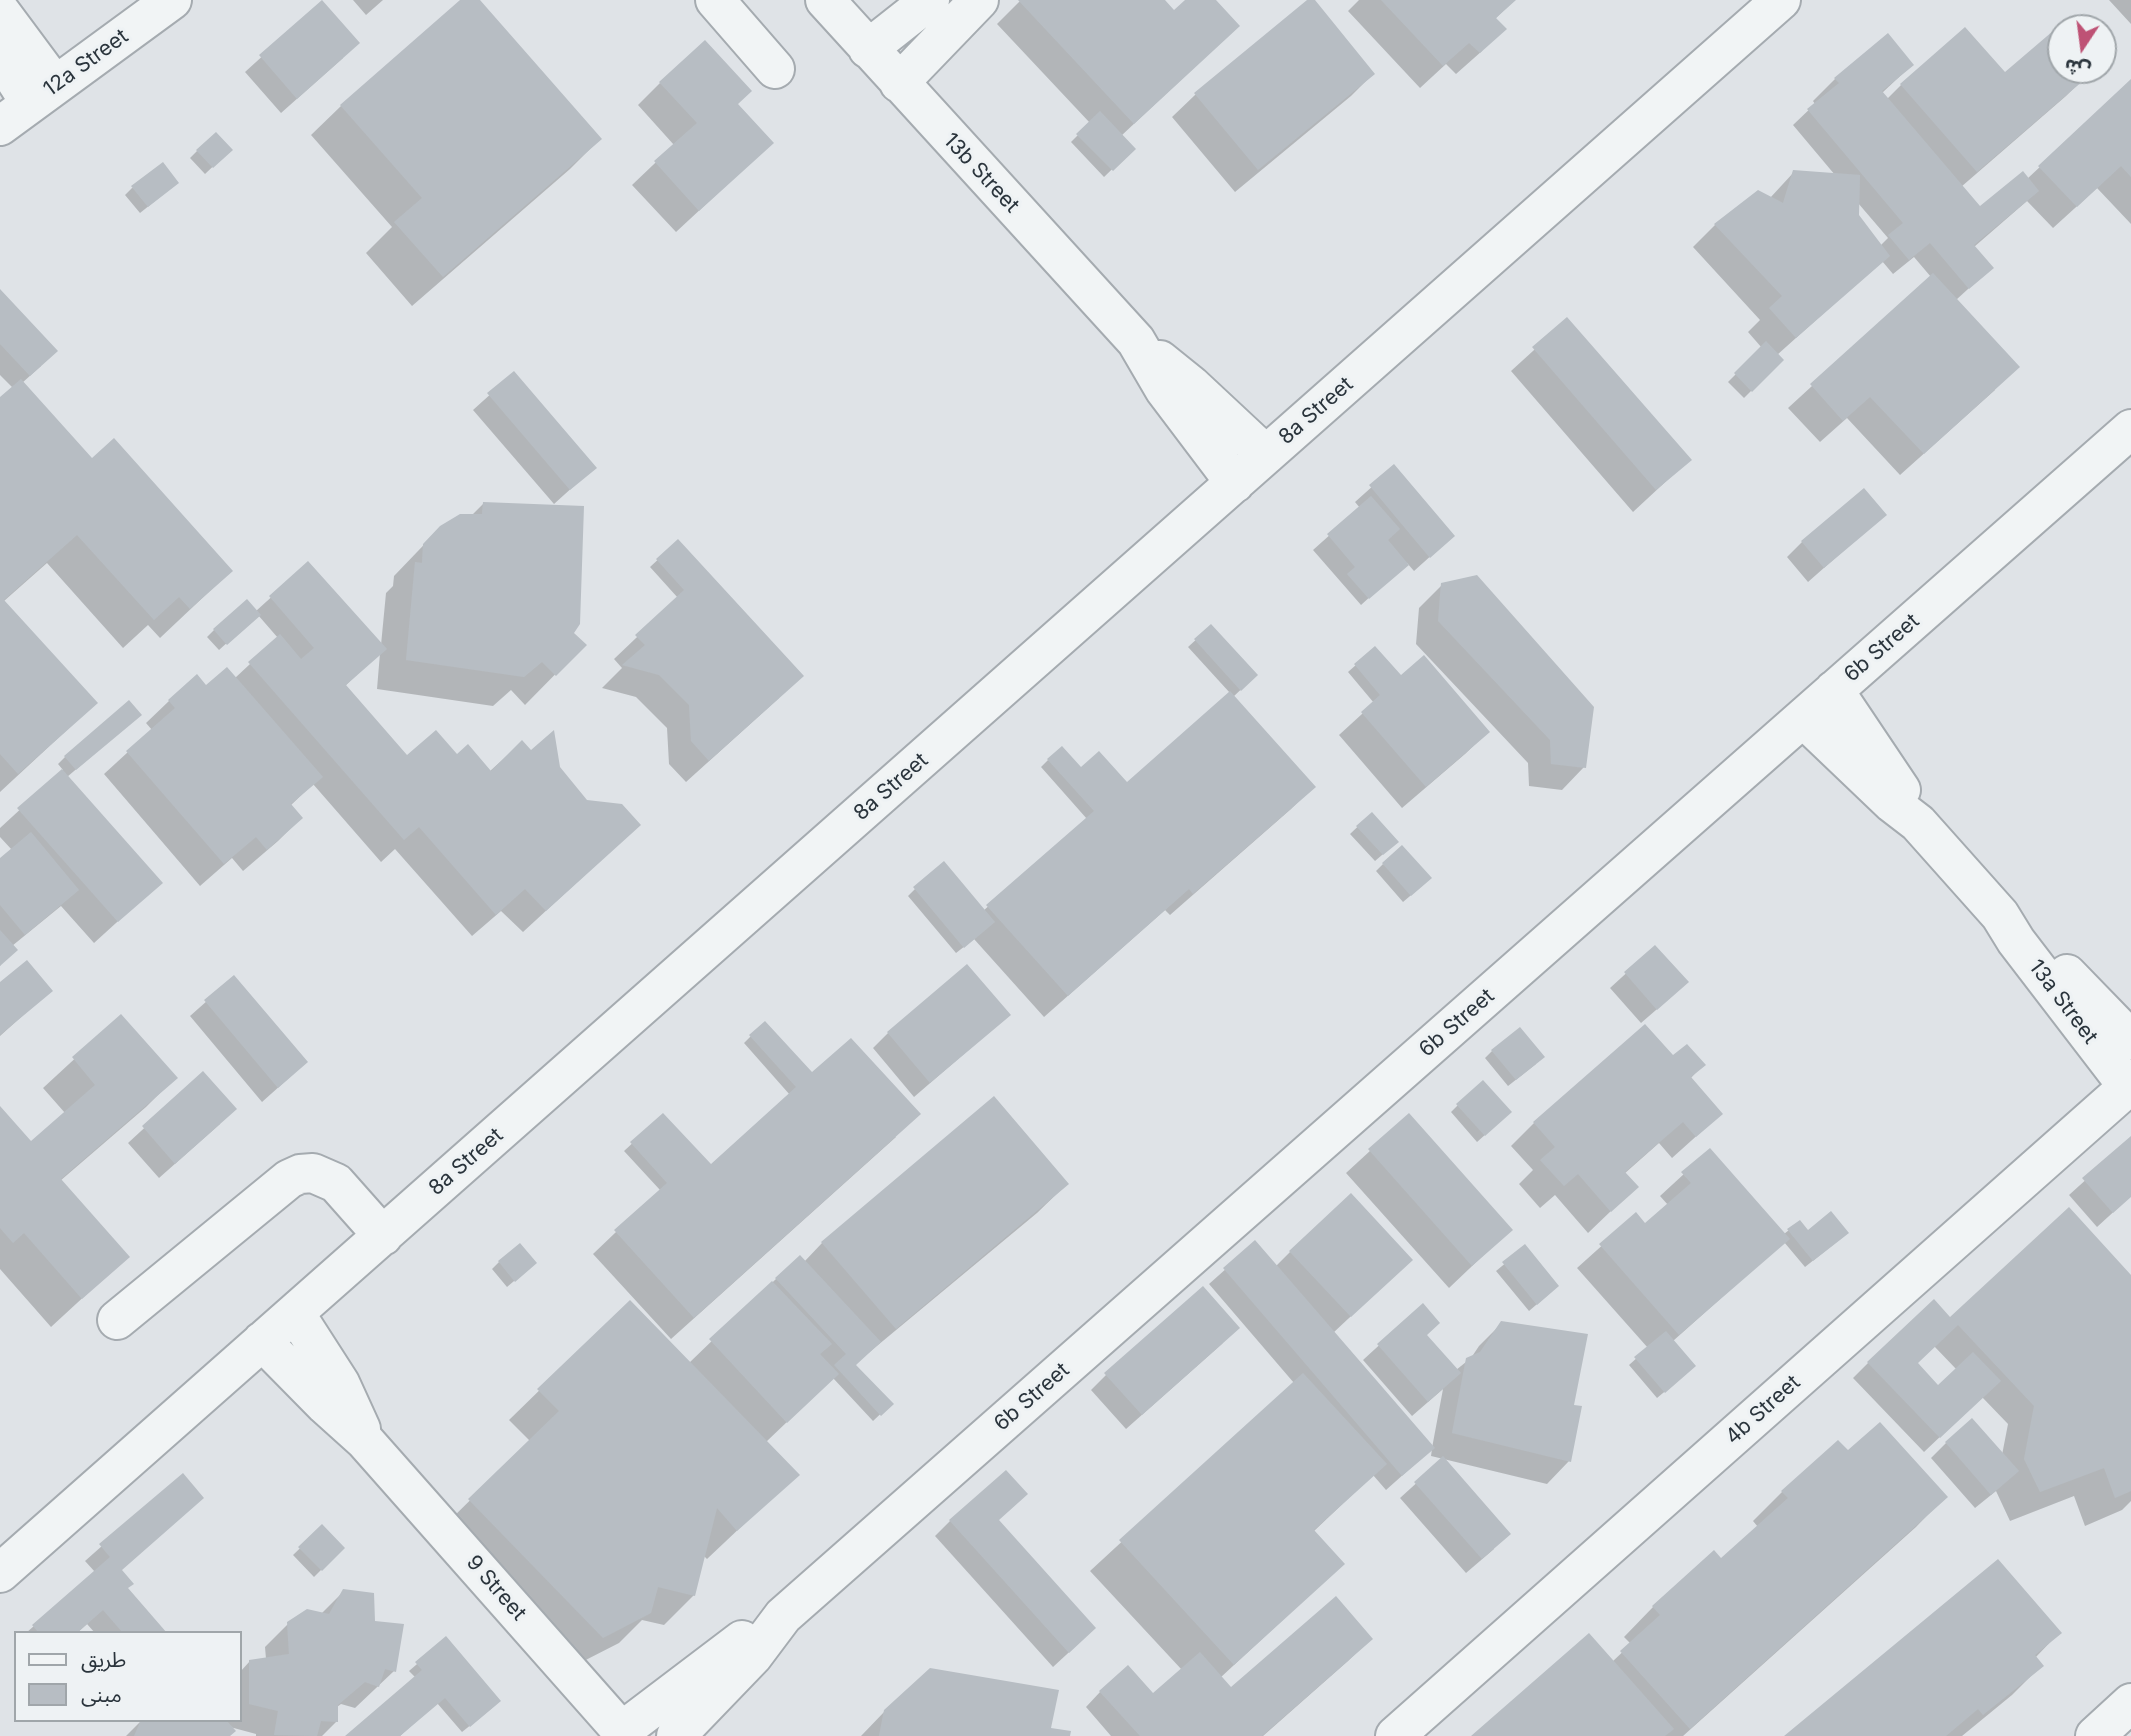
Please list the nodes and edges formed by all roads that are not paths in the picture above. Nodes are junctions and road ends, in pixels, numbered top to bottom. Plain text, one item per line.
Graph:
1 (172, 0) edge
2 (715, 0) edge
3 (825, 0) edge
4 (930, 0) edge
5 (979, 0) edge
6 (1781, 0) edge
7 (0, 11) edge
8 (868, 49) junction
9 (0, 56) edge
10 (775, 69) dead end
11 (899, 83) junction
12 (43, 94) junction
13 (0, 126) edge
14 (1138, 345) junction
15 (2131, 429) edge
16 (1266, 455) junction
17 (1235, 483) junction
18 (1834, 690) junction
19 (1803, 718) junction
20 (1918, 823) junction
21 (2000, 915) junction
22 (2131, 1040) edge
23 (2129, 1086) edge
24 (383, 1236) junction
25 (295, 1313) junction
26 (117, 1320) dead end
27 (262, 1341) junction
28 (365, 1441) junction
29 (0, 1573) edge
30 (783, 1616) junction
31 (2131, 1703) edge
32 (624, 1733) edge
33 (676, 1736) edge
34 (1395, 1736) edge
35 (2095, 1736) edge

1 - 12 street, 12a Street
2 - 10 street
3 - 8 street, 13b Street
4 - 8 street
5 - 11 street
6 - 16 street, 8a Street
7 - 12 street
8 - 11 street, 13b Street
9 - 12 street
11 - 14 street, 13b Street
12 - 13 street, 12a Street
14 - 16 street, 13b Street
14 - 17 street, 13b Street
15 - 18 street, 6b Street
16 - 17 street, 8a Street
17 - 24 street, 8a Street
18 - 19 street, 6b Street
18 - 20 street, 13a Street
19 - 20 street, 13a Street
19 - 30 street, 6b Street
20 - 21 street, 13a Street
21 - 22 street, 13a Street
21 - 23 street, 13a Street
23 - 34 street, 4b Street
24 - 25 street, 8a Street
24 - 26 street
25 - 27 street, 8a Street
25 - 28 street, 9 Street
27 - 28 street, 9 Street
27 - 29 street, 8a Street
28 - 32 street, 9 Street
30 - 32 street, 6b Street
30 - 33 street, 6b Street
31 - 35 street

